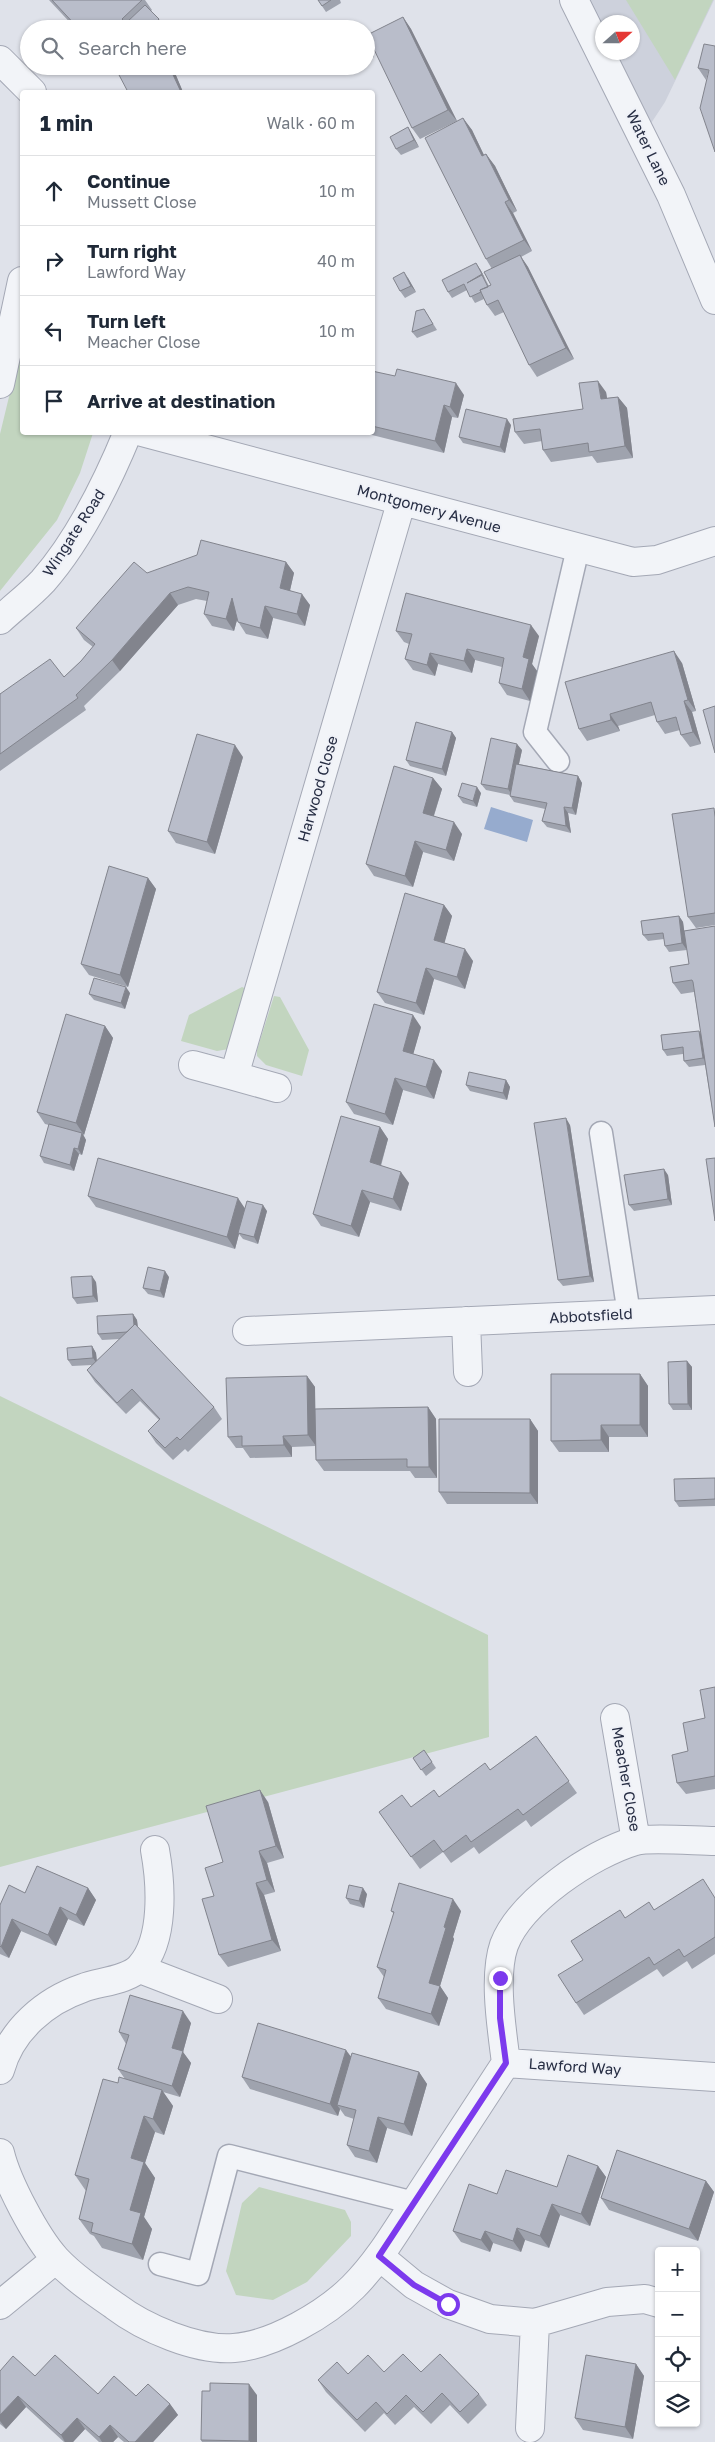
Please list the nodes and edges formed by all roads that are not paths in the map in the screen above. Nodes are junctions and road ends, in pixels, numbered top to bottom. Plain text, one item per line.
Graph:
1 (574, 0) edge
2 (0, 60) edge
3 (30, 90) edge
4 (20, 290) edge
5 (715, 300) edge
6 (0, 384) edge
7 (127, 435) edge
8 (153, 435) edge
9 (401, 502) junction
10 (715, 541) edge
11 (578, 548) junction
12 (0, 620) edge
13 (558, 761) dead end
14 (193, 1065) dead end
15 (234, 1076) junction
16 (277, 1088) dead end
17 (601, 1133) dead end
18 (715, 1310) edge
19 (628, 1314) junction
20 (466, 1321) junction
21 (247, 1331) dead end
22 (468, 1372) dead end
23 (615, 1718) dead end
24 (636, 1841) junction
25 (715, 1841) edge
26 (155, 1850) dead end
27 (140, 1969) junction
28 (218, 1998) dead end
29 (506, 2063) junction
30 (0, 2070) edge
31 (715, 2077) edge
32 (0, 2153) edge
33 (414, 2203) junction
34 (379, 2256) junction
35 (56, 2259) junction
36 (160, 2264) dead end
37 (655, 2302) edge
38 (0, 2305) edge
39 (536, 2323) junction
40 (530, 2428) dead end

1 - 5 street, Water Lane
2 - 3 street
4 - 6 street
7 - 12 street, Wingate Road
8 - 9 street, Montgomery Avenue
9 - 11 street, Montgomery Avenue
9 - 15 street, Harwood Close
10 - 11 street, Montgomery Avenue
11 - 13 lane
14 - 15 street
15 - 16 street
17 - 19 lane
18 - 19 street, Abbotsfield
19 - 20 street, Abbotsfield
20 - 21 street, Abbotsfield
20 - 22 street
23 - 24 street, Meacher Close
24 - 25 street, Meacher Close
24 - 29 street, Meacher Close
26 - 27 street
27 - 28 street
27 - 30 street
29 - 31 street, Lawford Way
29 - 33 street, Lawford Way
32 - 35 street, Lawford Way
33 - 34 street, Lawford Way
33 - 36 lane
34 - 35 street, Lawford Way
34 - 39 street
35 - 38 street
37 - 39 street
39 - 40 street

